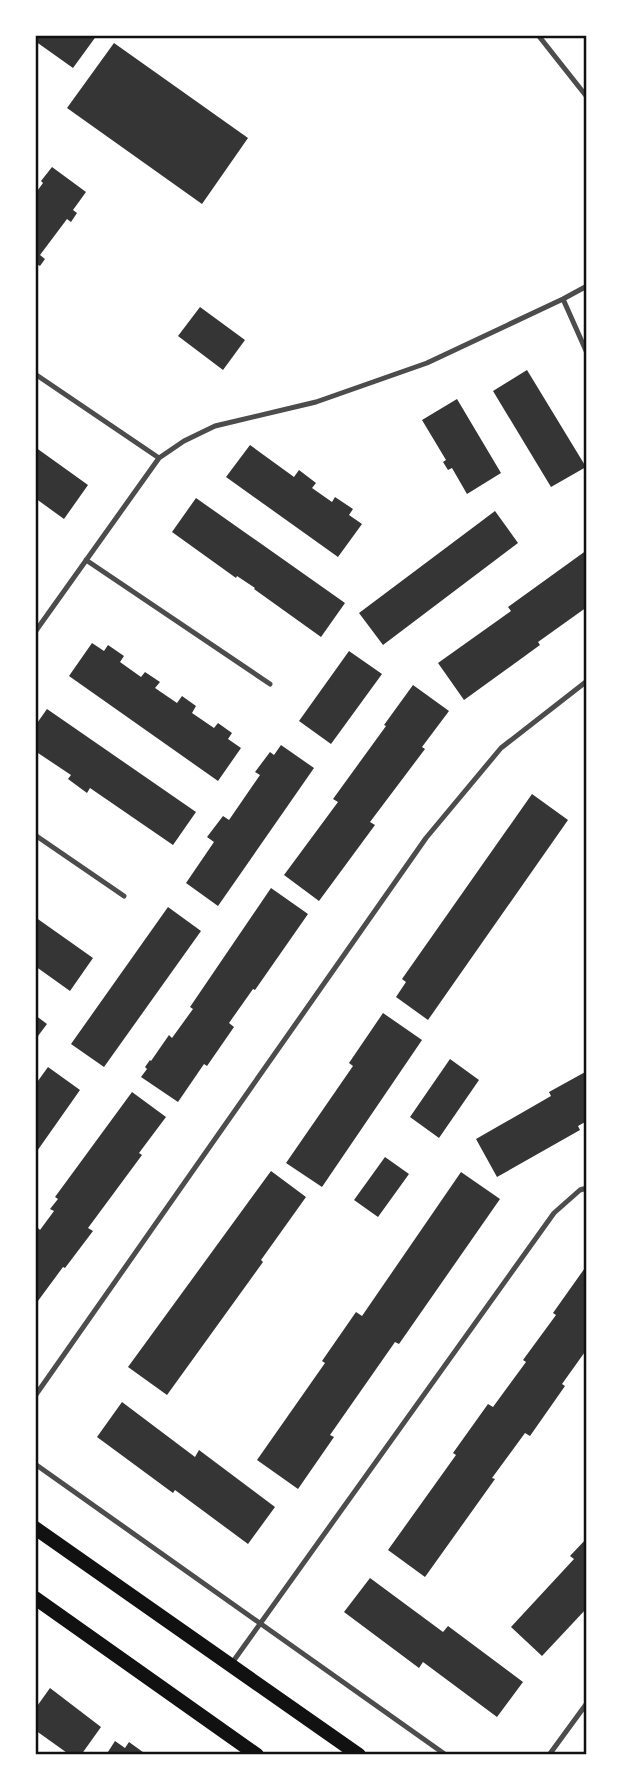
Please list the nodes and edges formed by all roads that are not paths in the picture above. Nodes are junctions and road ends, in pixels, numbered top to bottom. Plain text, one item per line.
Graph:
1 (538, 35) edge
2 (587, 97) edge
3 (587, 286) edge
4 (563, 299) junction
5 (587, 353) edge
6 (35, 374) edge
7 (159, 458) junction
8 (86, 560) junction
9 (35, 632) edge
10 (587, 681) edge
11 (270, 684) dead end
12 (35, 835) edge
13 (124, 896) dead end
14 (587, 1188) edge
15 (35, 1396) edge
16 (35, 1464) edge
17 (35, 1528) edge
18 (35, 1598) edge
19 (260, 1624) junction
20 (231, 1665) junction
21 (587, 1703) edge
22 (257, 1755) edge
23 (359, 1755) edge
24 (446, 1755) edge
25 (549, 1755) edge

1 - 2 lane
3 - 4 lane
4 - 5 lane
4 - 7 lane
6 - 7 lane
7 - 8 lane
8 - 9 lane
8 - 11 lane
10 - 15 lane
12 - 13 lane
14 - 19 lane
16 - 19 lane
17 - 20 main road
18 - 22 main road
19 - 20 lane
19 - 24 lane
20 - 23 main road
21 - 25 lane

